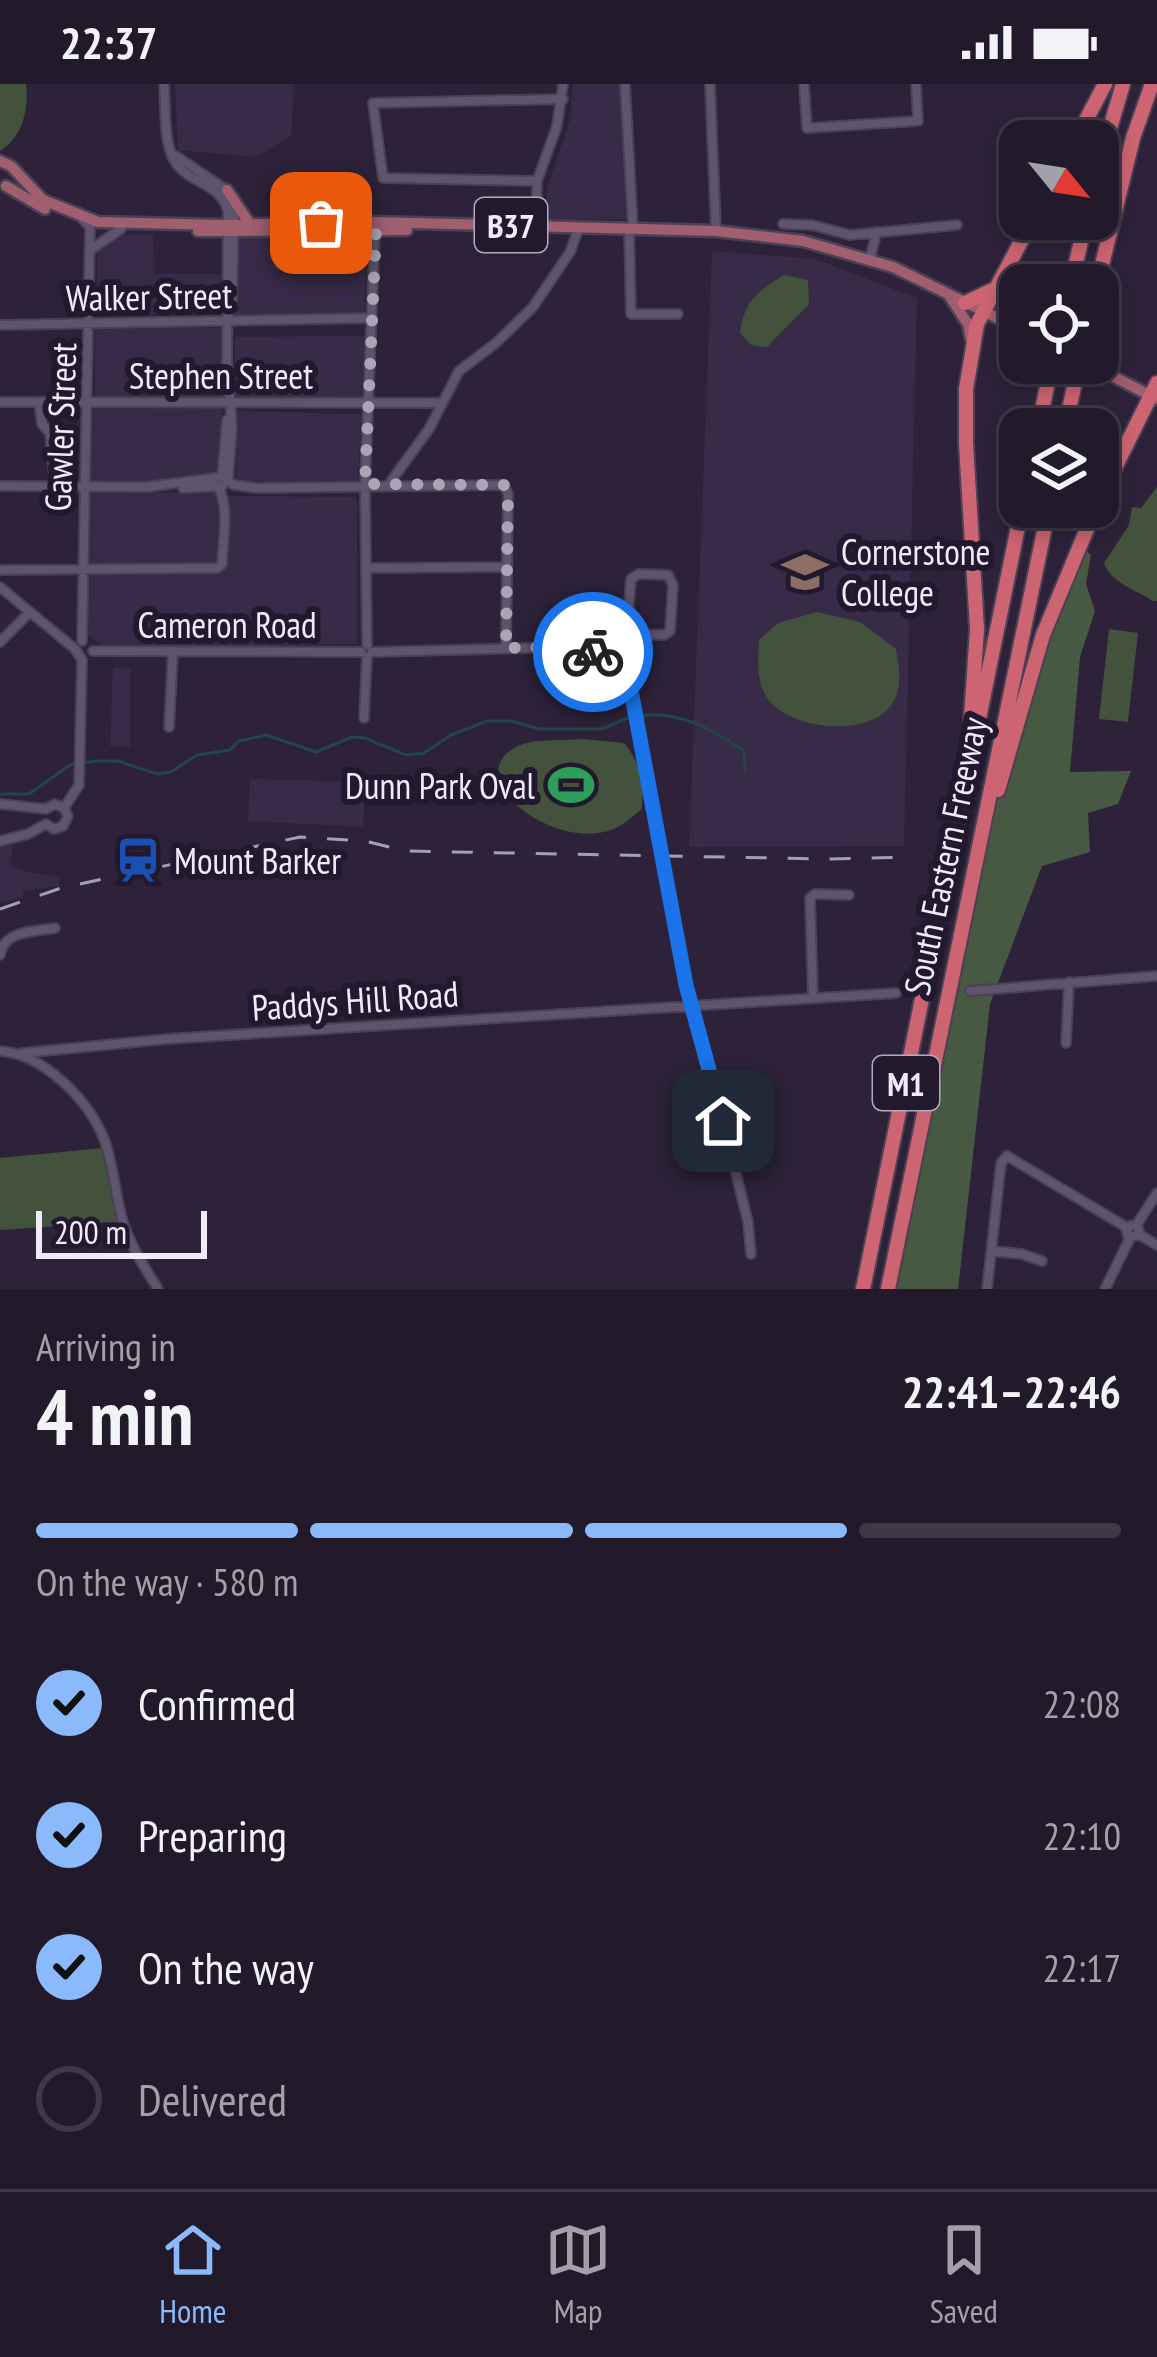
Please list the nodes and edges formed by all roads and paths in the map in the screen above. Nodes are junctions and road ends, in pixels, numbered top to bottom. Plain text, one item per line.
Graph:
1 (164, 84) edge
2 (563, 84) edge
3 (625, 84) edge
4 (710, 84) edge
5 (804, 84) edge
6 (916, 84) edge
7 (1105, 84) edge
8 (1123, 84) edge
9 (1152, 84) edge
10 (563, 100) junction
11 (1086, 120) edge
12 (1112, 120) edge
13 (171, 150) junction
14 (0, 161) edge
15 (14, 172) junction
16 (537, 181) junction
17 (3, 186) edge
18 (227, 190) junction
19 (86, 222) junction
20 (250, 224) junction
21 (782, 224) dead end
22 (957, 225) dead end
23 (373, 227) junction
24 (232, 228) junction
25 (121, 229) junction
26 (536, 229) junction
27 (631, 231) junction
28 (716, 231) junction
29 (877, 232) junction
30 (575, 239) junction
31 (1021, 240) edge
32 (90, 250) junction
33 (870, 258) junction
34 (1102, 264) edge
35 (994, 287) junction
36 (948, 294) junction
37 (965, 303) junction
38 (984, 311) junction
39 (678, 314) dead end
40 (371, 318) junction
41 (999, 318) edge
42 (230, 322) junction
43 (91, 323) junction
44 (0, 325) edge
45 (972, 345) junction
46 (1119, 379) edge
47 (1156, 396) edge
48 (229, 400) junction
49 (0, 402) edge
50 (86, 402) junction
51 (369, 402) junction
52 (39, 403) junction
53 (441, 403) junction
54 (1157, 413) edge
55 (1140, 420) junction
56 (1119, 462) edge
57 (223, 482) junction
58 (365, 484) junction
59 (389, 484) junction
60 (0, 486) edge
61 (55, 488) junction
62 (84, 488) junction
63 (1018, 528) edge
64 (1045, 528) edge
65 (1087, 528) edge
66 (507, 567) junction
67 (365, 568) junction
68 (0, 570) edge
69 (83, 570) junction
70 (0, 587) edge
71 (29, 613) junction
72 (626, 634) junction
73 (0, 642) edge
74 (78, 645) junction
75 (506, 648) junction
76 (93, 651) junction
77 (172, 651) junction
78 (367, 651) junction
79 (82, 660) junction
80 (610, 662) junction
81 (364, 718) dead end
82 (169, 727) dead end
83 (968, 771) junction
84 (0, 804) edge
85 (64, 808) junction
86 (46, 809) junction
87 (46, 824) junction
88 (0, 841) edge
89 (968, 892) junction
90 (849, 895) dead end
91 (50, 929) dead end
92 (0, 955) edge
93 (1157, 976) edge
94 (1069, 982) junction
95 (970, 991) dead end
96 (896, 993) dead end
97 (813, 998) junction
98 (693, 1005) junction
99 (1066, 1043) dead end
100 (0, 1051) edge
101 (22, 1053) junction
102 (1157, 1193) edge
103 (1132, 1225) junction
104 (1135, 1236) junction
105 (1157, 1245) edge
106 (991, 1251) junction
107 (751, 1254) dead end
108 (1042, 1261) dead end
109 (158, 1289) edge
110 (863, 1289) edge
111 (888, 1289) edge
112 (987, 1289) edge
113 (1105, 1289) edge

1 - 13 street
2 - 10 street
3 - 27 street
4 - 28 street
5 - 6 street
7 - 11 highway
8 - 12 highway
9 - 34 highway
10 - 16 street
10 - 16 street
13 - 18 street
13 - 24 street
14 - 15 main road, B37
15 - 17 main road, B37
15 - 19 main road, B37
16 - 26 street
17 - 19 main road, B37
18 - 20 main road
18 - 24 street
19 - 24 main road, B37
19 - 25 main road, B37
19 - 32 street, Gawler Street
20 - 23 main road, B37
20 - 24 main road, B37
21 - 29 street
22 - 29 street
23 - 24 main road, B37
23 - 26 main road, B37
23 - 40 street
24 - 25 main road, B37
24 - 42 street
25 - 32 street
26 - 27 main road, B37
26 - 30 main road, B37
27 - 28 main road, B37
27 - 30 main road, B37
27 - 39 street
28 - 33 main road, B37
29 - 33 street
30 - 53 street
31 - 35 highway
32 - 43 street, Gawler Street
33 - 36 main road, B37
35 - 37 highway
35 - 38 highway
36 - 37 main road, B37
36 - 45 main road
37 - 38 main road, B37
38 - 41 main road, B37
38 - 45 highway
40 - 42 street, Walker Street
40 - 51 street
42 - 43 street, Walker Street
42 - 48 street
43 - 44 street, Walker Street
43 - 50 street, Gawler Street
45 - 83 highway
46 - 47 main road
47 - 55 highway
48 - 50 street, Stephen Street
48 - 51 street, Stephen Street
48 - 57 street
49 - 52 street, Stephen Street
50 - 52 street, Stephen Street
50 - 62 street, Gawler Street
51 - 53 street, Stephen Street
51 - 58 street
52 - 61 street
53 - 59 street
54 - 55 highway
55 - 56 highway
57 - 58 street
57 - 62 street
57 - 69 street
58 - 59 street
58 - 67 street
59 - 66 street
60 - 61 street
61 - 62 street
62 - 69 street, Gawler Street
63 - 83 highway, South Eastern Freeway / M1
64 - 89 highway, South Eastern Freeway / M1
65 - 89 highway
66 - 67 street
66 - 75 street
67 - 78 street
68 - 69 street
69 - 74 street, Gawler Street
70 - 71 street
71 - 73 street
71 - 74 street
72 - 72 street
72 - 80 street
74 - 76 street
74 - 79 street
75 - 78 street, Cameron Road
75 - 80 street, Cameron Road
76 - 77 street, Cameron Road
76 - 79 street
77 - 78 street, Cameron Road
77 - 82 street
78 - 81 street
79 - 85 street
80 - 98 street
83 - 110 highway, South Eastern Freeway / M1
84 - 86 street
85 - 86 street
85 - 87 street
86 - 87 street
87 - 88 street
89 - 111 highway, South Eastern Freeway / M1
90 - 97 street
91 - 92 street
93 - 94 street
94 - 95 street
94 - 99 street
96 - 97 street, Paddys Hill Road
97 - 98 street, Paddys Hill Road
98 - 101 street, Paddys Hill Road
98 - 107 street
100 - 101 street, Paddys Hill Road
101 - 109 street
102 - 103 street
103 - 104 street
103 - 106 street
104 - 105 street
104 - 113 street
106 - 108 street
106 - 112 street

